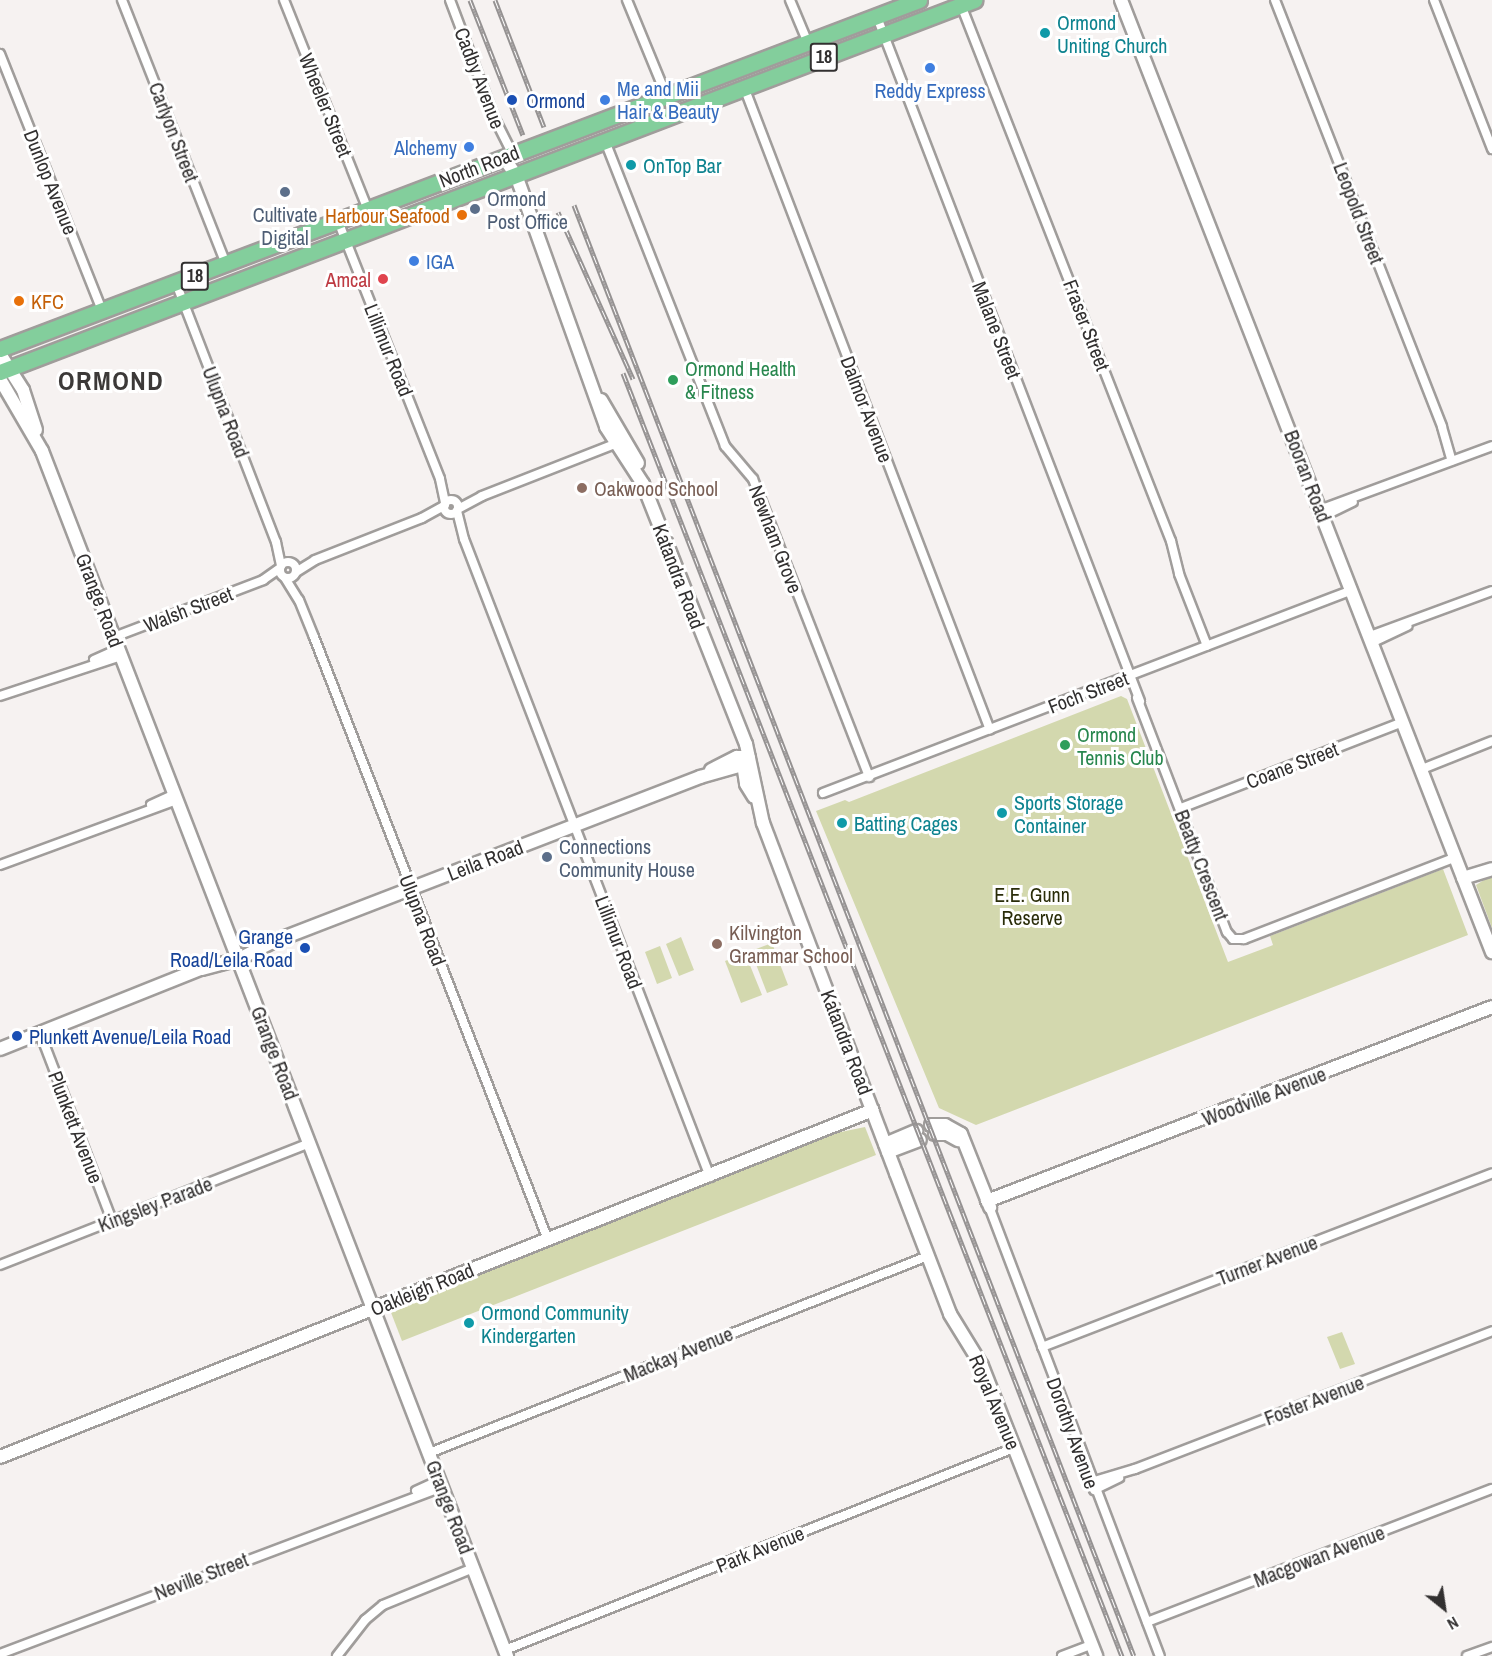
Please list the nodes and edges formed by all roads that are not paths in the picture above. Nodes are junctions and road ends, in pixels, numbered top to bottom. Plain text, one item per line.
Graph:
1 (122, 0) edge
2 (284, 0) edge
3 (450, 0) edge
4 (627, 0) edge
5 (790, 0) edge
6 (920, 0) edge
7 (1121, 0) edge
8 (1275, 0) edge
9 (1434, 0) edge
10 (968, 2) edge
11 (877, 16) junction
12 (883, 34) junction
13 (808, 43) junction
14 (0, 54) edge
15 (744, 87) junction
16 (667, 96) junction
17 (674, 114) junction
18 (605, 141) junction
19 (1492, 149) edge
20 (508, 157) junction
21 (511, 177) junction
22 (368, 210) junction
23 (338, 221) junction
24 (345, 240) junction
25 (226, 264) junction
26 (176, 283) junction
27 (184, 302) junction
28 (102, 310) junction
29 (52, 329) junction
30 (0, 349) edge
31 (62, 349) junction
32 (0, 354) edge
33 (4, 373) edge
34 (621, 441) junction
35 (1492, 446) edge
36 (1456, 460) junction
37 (451, 507) junction
38 (1323, 512) junction
39 (288, 570) junction
40 (1352, 590) junction
41 (1492, 591) edge
42 (1371, 639) junction
43 (1207, 646) junction
44 (118, 647) junction
45 (1130, 676) junction
46 (0, 696) edge
47 (1404, 722) junction
48 (990, 730) junction
49 (1492, 741) edge
50 (745, 760) junction
51 (1422, 769) junction
52 (868, 777) junction
53 (823, 793) dead end
54 (176, 797) junction
55 (1180, 808) junction
56 (574, 825) junction
57 (1456, 857) junction
58 (0, 865) edge
59 (1492, 870) edge
60 (1465, 881) junction
61 (411, 888) junction
62 (1491, 945) edge
63 (237, 955) junction
64 (1492, 1007) edge
65 (40, 1033) junction
66 (0, 1049) edge
67 (875, 1114) junction
68 (933, 1130) dead end
69 (918, 1136) dead end
70 (310, 1143) junction
71 (887, 1148) junction
72 (1492, 1173) edge
73 (710, 1177) junction
74 (989, 1205) junction
75 (112, 1221) junction
76 (548, 1240) junction
77 (928, 1256) junction
78 (0, 1264) edge
79 (374, 1308) junction
80 (1492, 1331) edge
81 (1042, 1347) junction
82 (1014, 1448) junction
83 (429, 1453) junction
84 (0, 1457) edge
85 (441, 1484) junction
86 (1093, 1486) junction
87 (1492, 1489) edge
88 (473, 1568) junction
89 (1147, 1622) junction
90 (1492, 1647) edge
91 (1093, 1650) edge
92 (506, 1653) edge
93 (0, 1654) edge
94 (337, 1656) edge
95 (1062, 1656) edge
96 (1160, 1656) edge
97 (1467, 1656) edge

1 - 25 street, Carlyon Street
2 - 22 street, Wheeler Street
3 - 20 street, Cadby Avenue
4 - 16 street
5 - 13 street
6 - 11 highway, North Road / 18
7 - 38 street, Booran Road
8 - 36 street, Leopold Street
9 - 19 street
10 - 12 highway, North Road / 18
10 - 43 street, Fraser Street
11 - 12 street, Malane Street
11 - 13 highway, North Road / 18
12 - 15 highway, North Road / 18
12 - 45 street, Malane Street
13 - 16 highway, North Road / 18
14 - 28 street, Dunlop Avenue
15 - 17 highway, North Road / 18
15 - 48 street, Dalmor Avenue
16 - 17 street
16 - 20 highway, North Road / 18
17 - 18 highway, North Road / 18
18 - 21 highway, North Road / 18
18 - 52 street, Newham Grove
20 - 21 street, Katandra Road
20 - 22 highway, North Road / 18
21 - 24 highway, North Road / 18
21 - 34 street, Katandra Road
22 - 23 highway, North Road / 18
23 - 24 street, Lillimur Road
23 - 25 highway, North Road / 18
24 - 27 highway, North Road / 18
24 - 37 street, Lillimur Road
25 - 26 highway, North Road / 18
26 - 27 street, Ulupna Road
26 - 28 highway, North Road / 18
27 - 31 highway, North Road / 18
27 - 39 street, Ulupna Road
28 - 29 highway, North Road / 18
29 - 30 highway, North Road / 18
29 - 31 highway
31 - 33 highway, North Road / 18
32 - 33 street, Grange Road
33 - 44 street, Grange Road
34 - 37 street, Walsh Street
34 - 50 street, Katandra Road
35 - 36 street
36 - 38 street
37 - 39 street, Walsh Street
37 - 56 street, Lillimur Road
38 - 40 street, Booran Road
39 - 44 street, Walsh Street
39 - 61 street, Ulupna Road
40 - 42 street, Booran Road
40 - 43 street, Foch Street
41 - 42 street
42 - 47 street, Booran Road
43 - 45 street, Foch Street
44 - 46 street, Walsh Street
44 - 54 street, Grange Road
45 - 48 street, Foch Street
45 - 55 street, Beatty Crescent
47 - 51 street, Booran Road
47 - 55 street, Coane Street
48 - 52 street, Foch Street
49 - 51 street
50 - 56 street, Leila Road
50 - 67 street, Katandra Road
51 - 57 street, Booran Road
52 - 53 street, Foch Street
54 - 58 street
54 - 63 street, Grange Road
55 - 57 street, Beatty Crescent
56 - 61 street, Leila Road
56 - 73 street, Lillimur Road
57 - 60 street, Booran Road
59 - 60 street
60 - 62 street, Booran Road
61 - 63 street, Leila Road
61 - 76 street, Ulupna Road
63 - 65 street, Leila Road
63 - 70 street, Grange Road
64 - 74 street, Woodville Avenue
65 - 66 street, Leila Road
65 - 75 street, Plunkett Avenue
67 - 71 street, Royal Avenue
67 - 73 street, Oakleigh Road
68 - 74 street
69 - 71 street
70 - 75 street, Kingsley Parade
70 - 79 street, Grange Road
71 - 77 street, Royal Avenue
72 - 81 street, Turner Avenue
73 - 76 street, Oakleigh Road
74 - 81 street, Dorothy Avenue
75 - 78 street, Kingsley Parade
76 - 79 street, Oakleigh Road
77 - 82 street, Royal Avenue
77 - 83 street, Mackay Avenue
79 - 83 street, Grange Road
79 - 84 street, Oakleigh Road
80 - 86 street, Foster Avenue
81 - 86 street, Dorothy Avenue
82 - 91 street, Royal Avenue
82 - 92 street, Park Avenue
83 - 85 street, Grange Road
85 - 88 street, Grange Road
85 - 93 street, Neville Street
86 - 89 street, Dorothy Avenue
87 - 89 street, Macgowan Avenue
88 - 92 street, Grange Road
88 - 94 street
89 - 96 street, Dorothy Avenue
90 - 97 street
91 - 95 street

